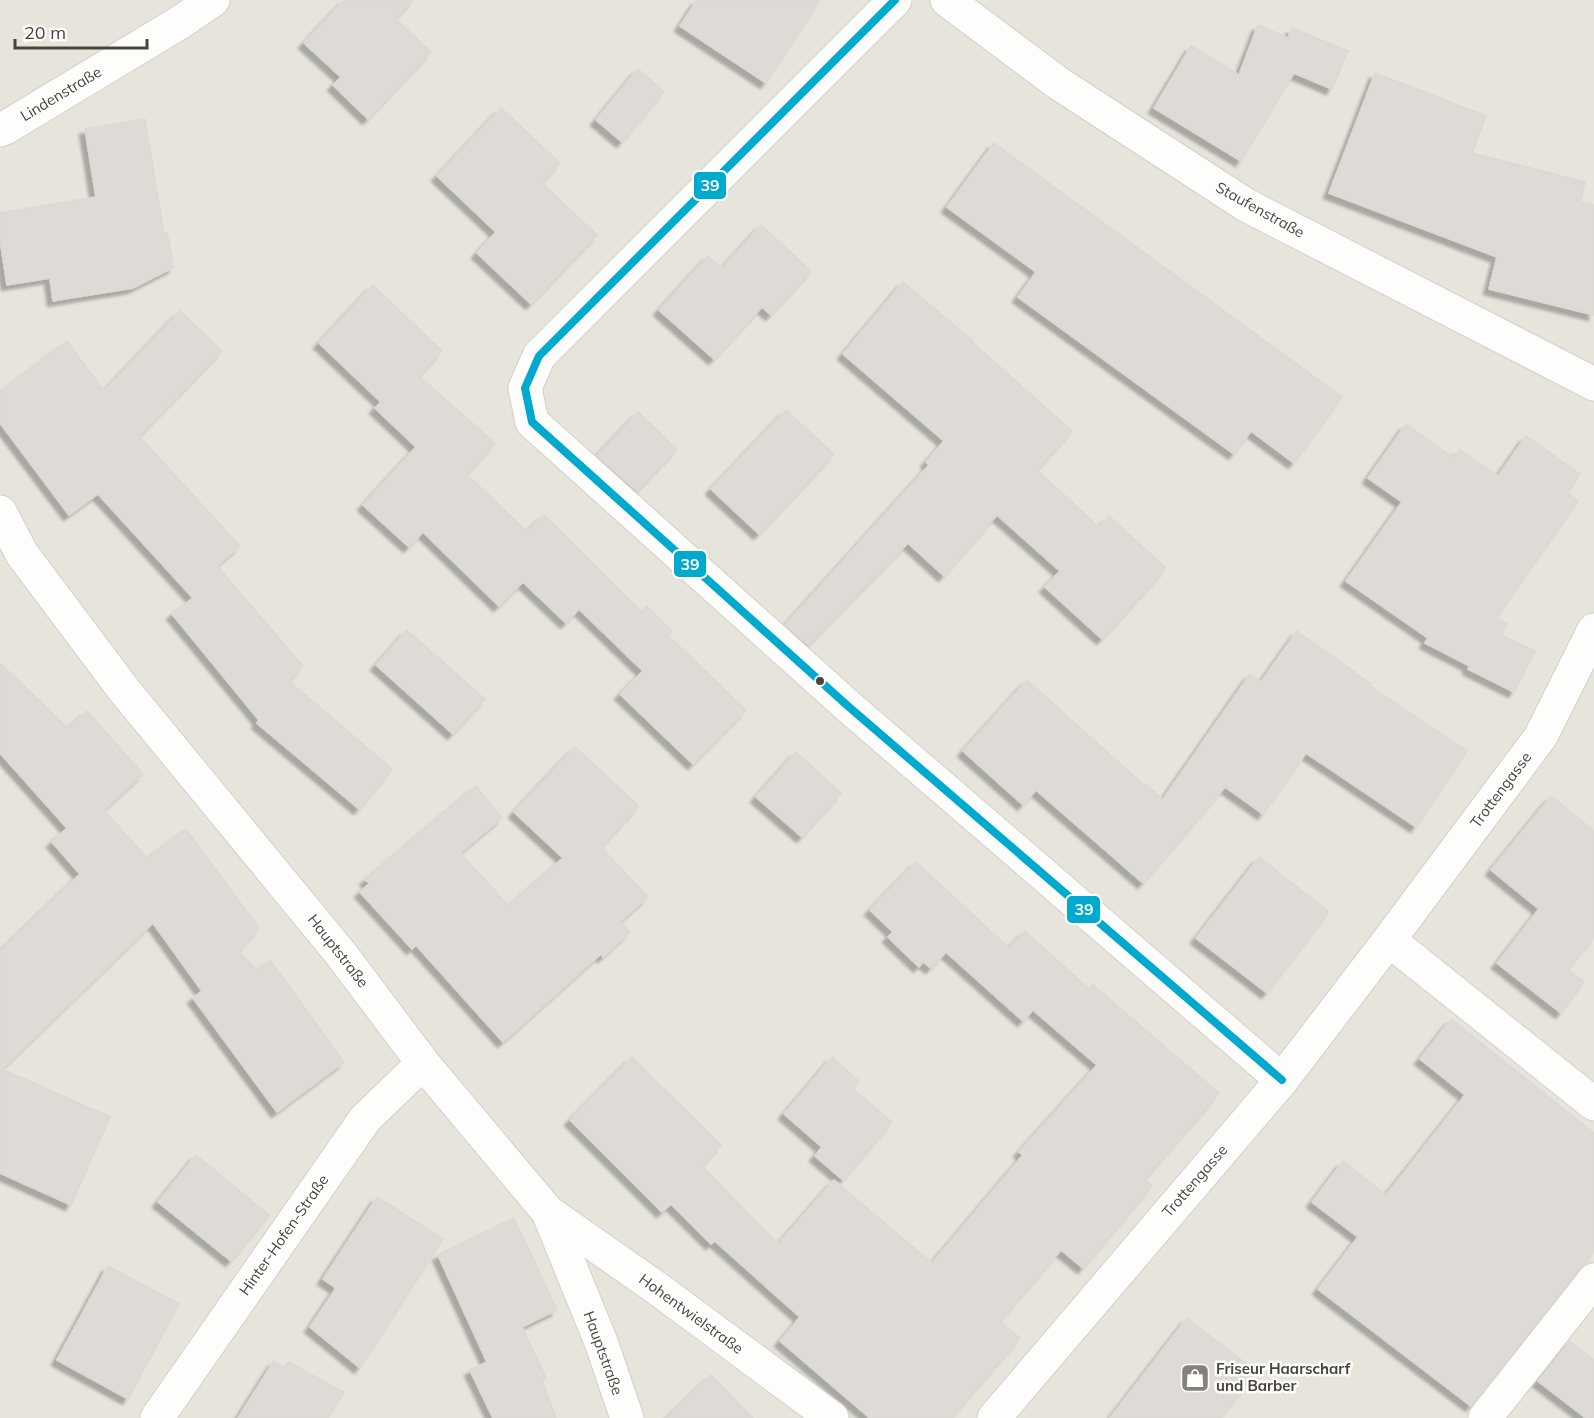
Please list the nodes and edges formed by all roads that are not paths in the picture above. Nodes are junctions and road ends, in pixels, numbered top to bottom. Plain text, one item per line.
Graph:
1 (213, 0) edge
2 (895, 0) edge
3 (947, 0) edge
4 (0, 129) edge
5 (1594, 384) edge
6 (0, 512) edge
7 (1594, 630) edge
8 (1389, 940) junction
9 (423, 1063) junction
10 (1282, 1080) junction
11 (1594, 1104) edge
12 (548, 1212) junction
13 (1594, 1280) edge
14 (157, 1418) edge
15 (627, 1418) edge
16 (832, 1418) edge
17 (994, 1418) edge
18 (1485, 1418) edge

1 - 4 street, Lindenstraße
2 - 10 street
3 - 5 street, Staufenstraße
6 - 9 street, Hauptstraße
7 - 8 street, Trottengasse
8 - 10 street, Trottengasse
8 - 11 street
9 - 12 street, Hauptstraße
9 - 14 street, Hinter-Hofen-Straße
10 - 17 street, Trottengasse
12 - 15 street, Hauptstraße
12 - 16 street, Hohentwielstraße
13 - 18 street

